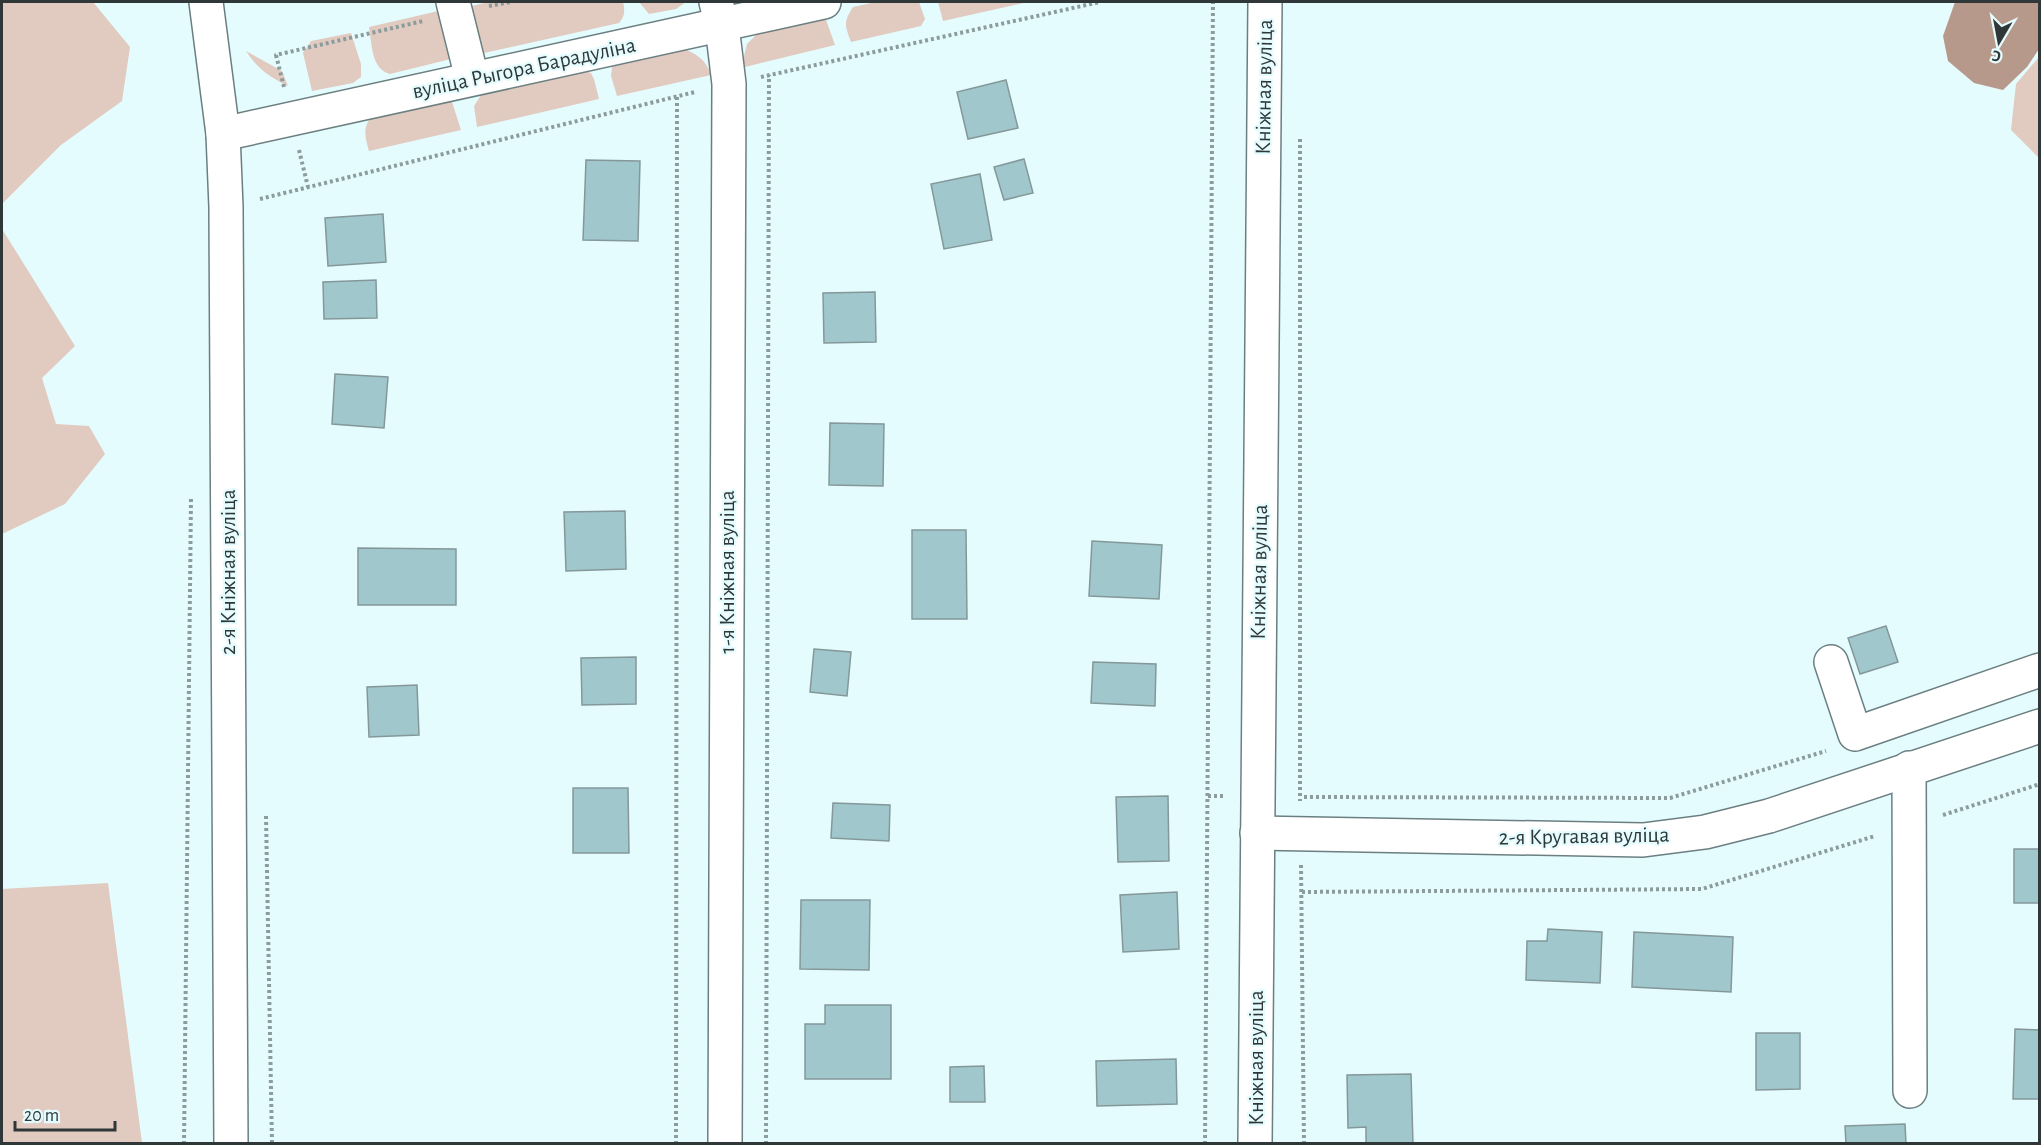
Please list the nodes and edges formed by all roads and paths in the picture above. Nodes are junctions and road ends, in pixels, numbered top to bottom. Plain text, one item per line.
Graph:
1 (206, 2) edge
2 (511, 2) edge
3 (824, 2) edge
4 (1100, 2) edge
5 (1213, 2) edge
6 (1265, 2) edge
7 (455, 8) edge
8 (719, 14) edge
9 (276, 55) dead end
10 (769, 75) junction
11 (472, 78) junction
12 (729, 84) junction
13 (677, 97) junction
14 (1300, 132) dead end
15 (224, 134) junction
16 (254, 200) dead end
17 (191, 489) dead end
18 (1830, 662) dead end
19 (2040, 670) edge
20 (2040, 726) edge
21 (1827, 751) dead end
22 (1910, 768) junction
23 (1257, 833) junction
24 (1302, 892) dead end
25 (1910, 1091) dead end
26 (184, 1143) edge
27 (231, 1143) edge
28 (676, 1143) edge
29 (725, 1143) edge
30 (766, 1143) edge
31 (1205, 1143) edge
32 (1256, 1143) edge
33 (1304, 1143) edge

1 - 15 street, 2-я Кніжная вуліца
2 - 7 path
3 - 8 street, вуліца Рыгора Барадуліна
4 - 10 path
5 - 31 path
6 - 23 street, Кніжная вуліца
7 - 9 path
7 - 11 street
8 - 11 street, вуліца Рыгора Барадуліна
8 - 12 street, 1-я Кніжная вуліца
10 - 12 path
10 - 30 path
11 - 15 street, вуліца Рыгора Барадуліна
12 - 13 path
12 - 29 street, 1-я Кніжная вуліца
13 - 16 path
13 - 28 path
14 - 21 path
15 - 27 street, 2-я Кніжная вуліца
17 - 26 path
18 - 19 street
20 - 22 street, 2-я Кругавая вуліца
22 - 23 street, 2-я Кругавая вуліца
22 - 25 street
23 - 32 street, Кніжная вуліца
24 - 33 path

